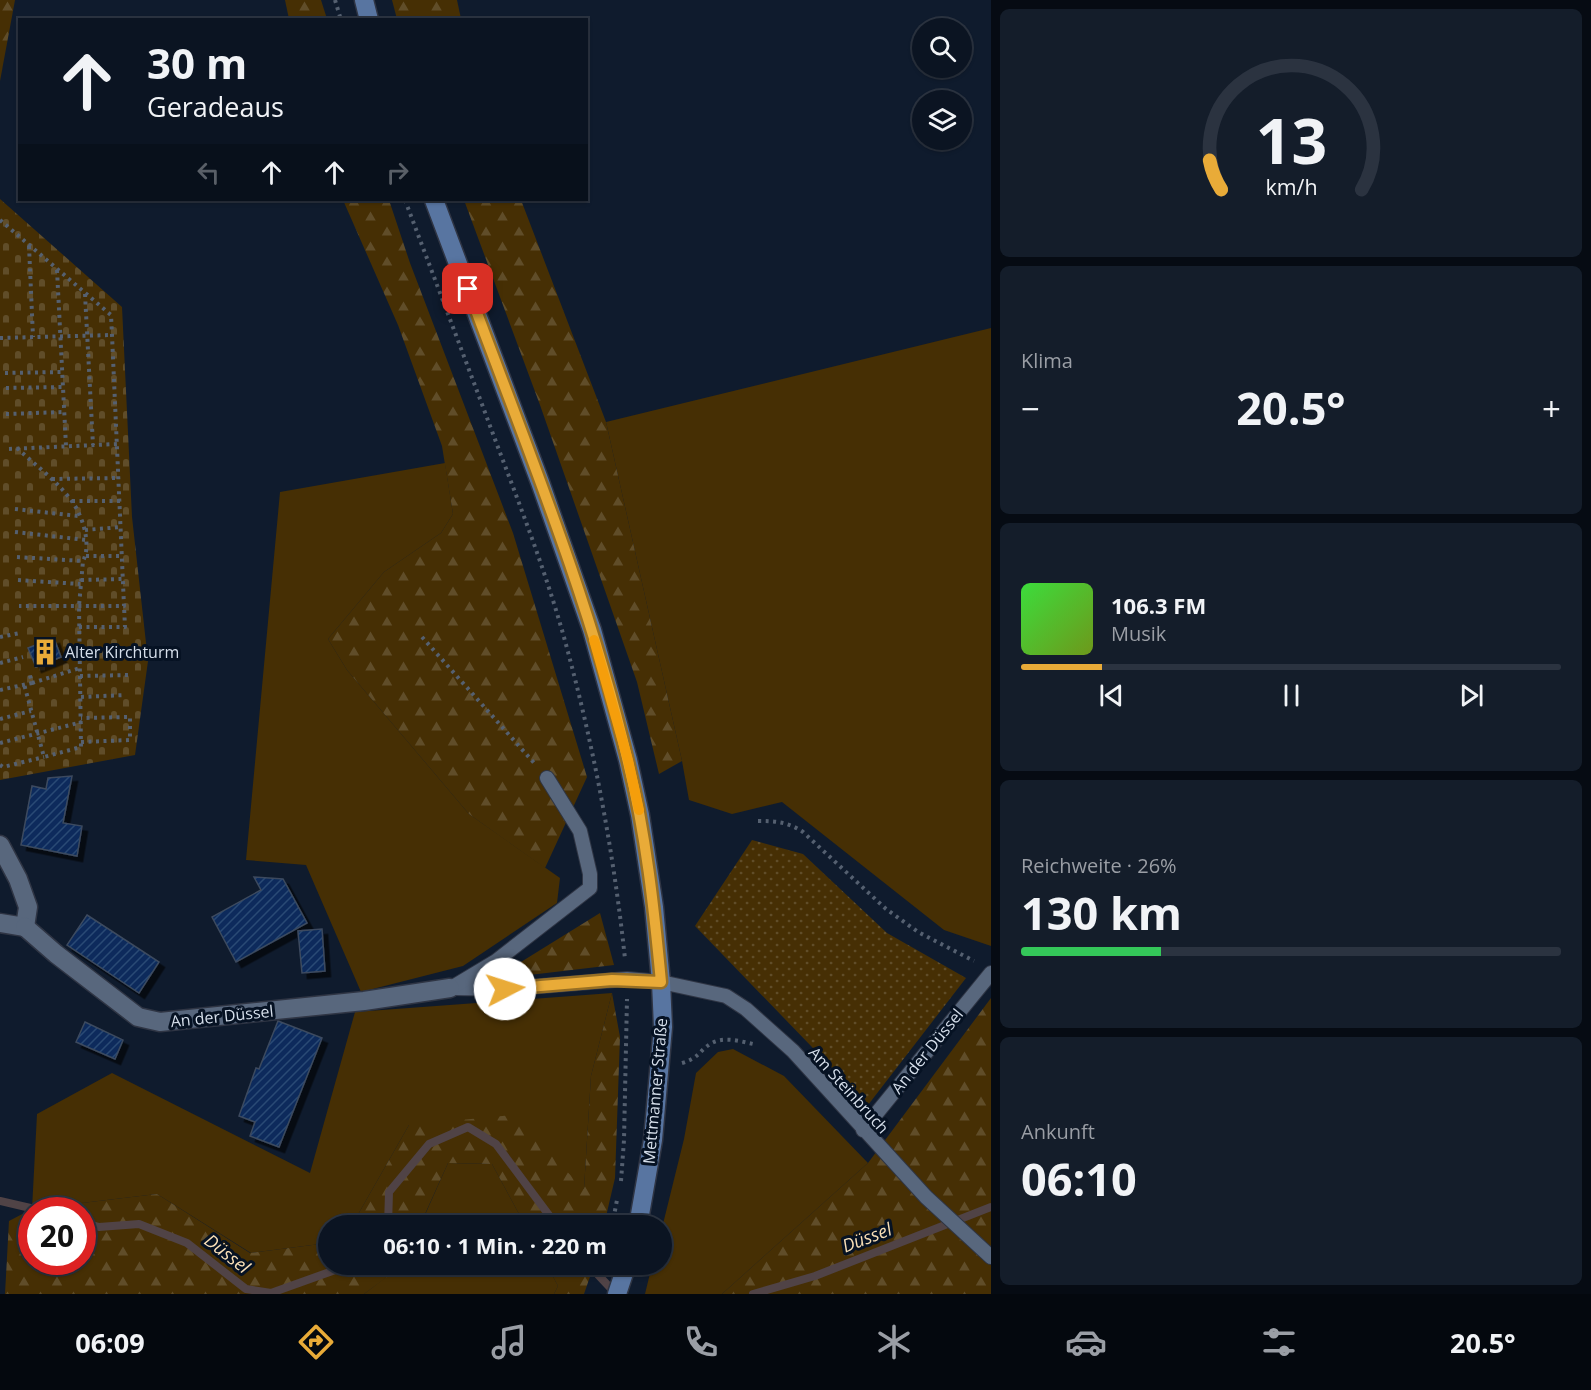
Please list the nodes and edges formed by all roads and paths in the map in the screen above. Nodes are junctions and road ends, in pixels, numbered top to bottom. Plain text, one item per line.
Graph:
1 (335, 0) edge
2 (364, 0) edge
3 (340, 18) edge
4 (368, 18) edge
5 (405, 201) edge
6 (434, 201) edge
7 (0, 220) edge
8 (29, 245) junction
9 (57, 269) junction
10 (85, 294) junction
11 (112, 335) junction
12 (60, 336) junction
13 (87, 336) junction
14 (33, 337) junction
15 (0, 338) edge
16 (62, 372) junction
17 (5, 373) dead end
18 (63, 387) junction
19 (6, 388) dead end
20 (64, 412) junction
21 (6, 414) dead end
22 (93, 444) junction
23 (117, 444) junction
24 (66, 446) junction
25 (17, 448) junction
26 (9, 449) dead end
27 (118, 478) junction
28 (51, 479) junction
29 (72, 501) junction
30 (120, 501) junction
31 (15, 509) dead end
32 (79, 516) junction
33 (121, 527) junction
34 (85, 530) junction
35 (15, 532) dead end
36 (86, 540) junction
37 (86, 556) junction
38 (122, 556) junction
39 (16, 557) dead end
40 (83, 561) junction
41 (123, 579) junction
42 (18, 580) dead end
43 (81, 582) junction
44 (19, 606) dead end
45 (79, 606) junction
46 (124, 606) junction
47 (79, 627) junction
48 (20, 633) dead end
49 (0, 637) edge
50 (422, 637) dead end
51 (80, 654) junction
52 (130, 654) dead end
53 (23, 657) dead end
54 (0, 663) edge
55 (80, 668) junction
56 (29, 672) dead end
57 (131, 675) dead end
58 (80, 676) junction
59 (32, 683) junction
60 (24, 684) junction
61 (0, 690) edge
62 (125, 695) dead end
63 (81, 697) junction
64 (32, 711) junction
65 (0, 718) edge
66 (82, 720) junction
67 (37, 733) junction
68 (81, 742) junction
69 (0, 743) edge
70 (44, 757) junction
71 (0, 765) edge
72 (547, 778) joint
73 (758, 821) dead end
74 (0, 845) edge
75 (0, 923) edge
76 (25, 927) junction
77 (986, 969) edge
78 (627, 979) junction
79 (661, 982) junction
80 (450, 988) junction
81 (792, 1052) junction
82 (661, 1061) junction
83 (863, 1130) junction
84 (620, 1187) dead end
85 (618, 1197) dead end
86 (614, 1215) edge
87 (640, 1215) edge
88 (991, 1257) edge
89 (624, 1275) edge
90 (618, 1294) edge

1 - 3 path
2 - 4 main road
5 - 78 path
6 - 79 main road, Mettmanner Straße
7 - 8 path
8 - 9 path
8 - 14 path
9 - 10 path
9 - 12 path
10 - 11 path
10 - 13 path
11 - 13 path
11 - 23 path
12 - 13 path
12 - 14 path
12 - 16 path
13 - 22 path
14 - 15 path
16 - 17 path
16 - 18 path
18 - 19 path
18 - 20 path
20 - 21 path
20 - 24 path
22 - 23 path
22 - 24 path
23 - 27 path
24 - 25 path
25 - 26 path
25 - 28 path
27 - 28 path
27 - 30 path
28 - 29 path
29 - 30 path
29 - 32 path
30 - 33 path
31 - 32 path
32 - 34 path
33 - 34 path
33 - 38 path
34 - 36 path
35 - 36 path
36 - 37 path
37 - 38 path
37 - 40 path
38 - 41 path
39 - 40 path
40 - 43 path
41 - 43 path
41 - 46 path
42 - 43 path
43 - 45 path
44 - 45 path
45 - 46 path
45 - 47 path
46 - 47 path
47 - 51 path
48 - 49 path
50 - 72 path
51 - 52 path
51 - 55 path
53 - 54 path
55 - 58 path
55 - 59 path
56 - 59 path
57 - 58 path
58 - 63 path
59 - 60 path
60 - 61 path
60 - 64 path
62 - 63 path
63 - 66 path
64 - 65 path
64 - 67 path
66 - 67 path
66 - 68 path
66 - 68 path
67 - 69 path
67 - 70 path
68 - 70 path
70 - 71 path
72 - 80 lane, An der Düssel
73 - 77 path
74 - 76 street
75 - 76 street
76 - 80 street, An der Düssel
77 - 83 lane, An der Düssel
78 - 79 lane, Am Steinbruch
78 - 80 lane, An der Düssel
78 - 84 path
79 - 81 lane, Am Steinbruch
79 - 82 main road, Mettmanner Straße
81 - 82 path
81 - 83 lane, Am Steinbruch
82 - 87 main road, Mettmanner Straße
83 - 88 lane, Am Steinbruch
85 - 86 path
89 - 90 main road

